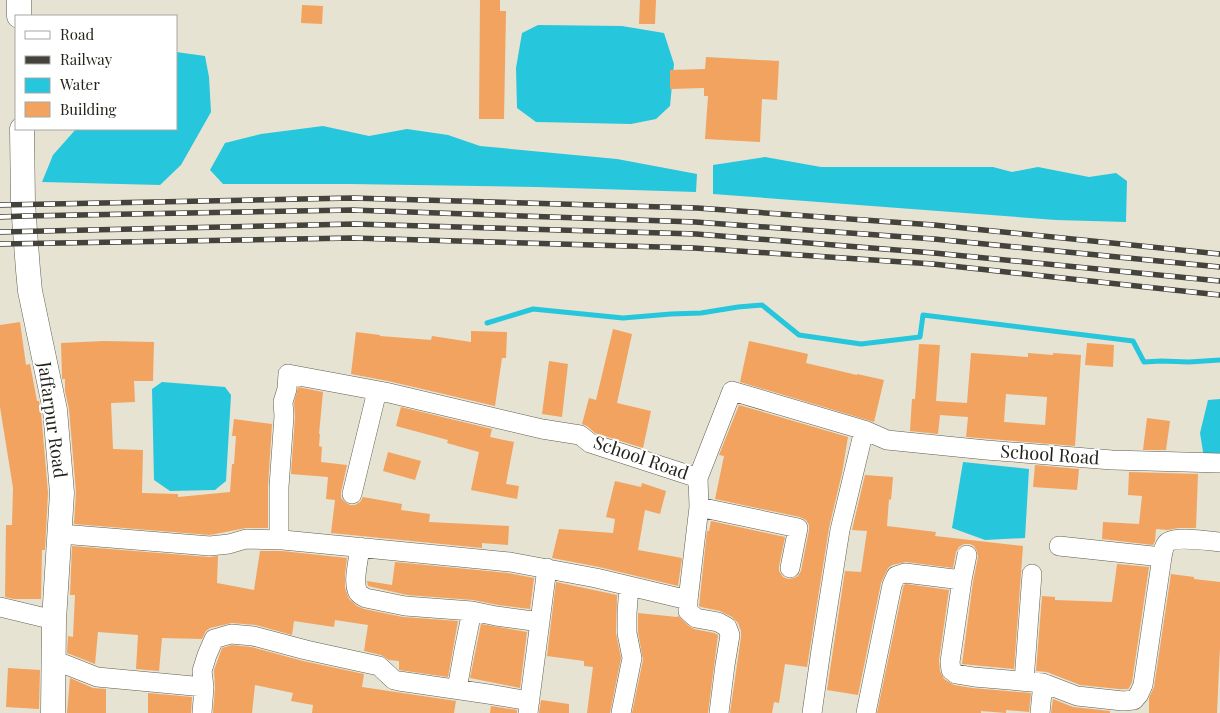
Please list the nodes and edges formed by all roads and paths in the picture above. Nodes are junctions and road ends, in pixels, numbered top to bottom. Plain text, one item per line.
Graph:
1 (19, 0) edge
2 (19, 15) edge
3 (22, 130) edge
4 (377, 391) junction
5 (864, 430) junction
6 (1220, 463) edge
7 (698, 478) junction
8 (352, 494) dead end
9 (699, 507) junction
10 (60, 534) junction
11 (279, 540) junction
12 (1220, 542) edge
13 (1059, 546) dead end
14 (360, 547) junction
15 (967, 555) dead end
16 (1162, 556) junction
17 (548, 568) junction
18 (790, 568) dead end
19 (1032, 574) dead end
20 (962, 580) junction
21 (629, 586) junction
22 (688, 600) junction
23 (0, 607) edge
24 (472, 612) junction
25 (54, 620) junction
26 (540, 622) junction
27 (54, 660) junction
28 (1024, 681) junction
29 (1043, 683) junction
30 (204, 687) junction
31 (456, 689) junction
32 (529, 707) edge
33 (1122, 707) edge
34 (53, 713) edge
35 (202, 713) edge
36 (622, 713) edge
37 (719, 713) edge
38 (812, 713) edge
39 (866, 713) edge
40 (1040, 713) edge

1 - 2 street
3 - 10 street, Jaffarpur Road
4 - 7 street, School Road
4 - 8 street
4 - 11 street, School Road
5 - 6 street, School Road
5 - 7 street, School Road
5 - 38 street
7 - 9 street
9 - 18 street
9 - 22 street
10 - 11 street
10 - 25 street, Jaffarpur Road
11 - 14 street
12 - 16 street
13 - 16 street
14 - 17 street
14 - 24 street
15 - 20 street
16 - 33 street
17 - 21 street
17 - 26 street
19 - 28 street
20 - 28 street
20 - 39 street
21 - 22 street
21 - 36 street
22 - 37 street
23 - 25 street
24 - 26 street
24 - 31 street
25 - 27 street, Jaffarpur Road
26 - 32 street
27 - 30 street
27 - 34 street, Jaffarpur Road
28 - 29 street
29 - 33 street
29 - 40 street
30 - 31 street
30 - 35 street
31 - 32 street

